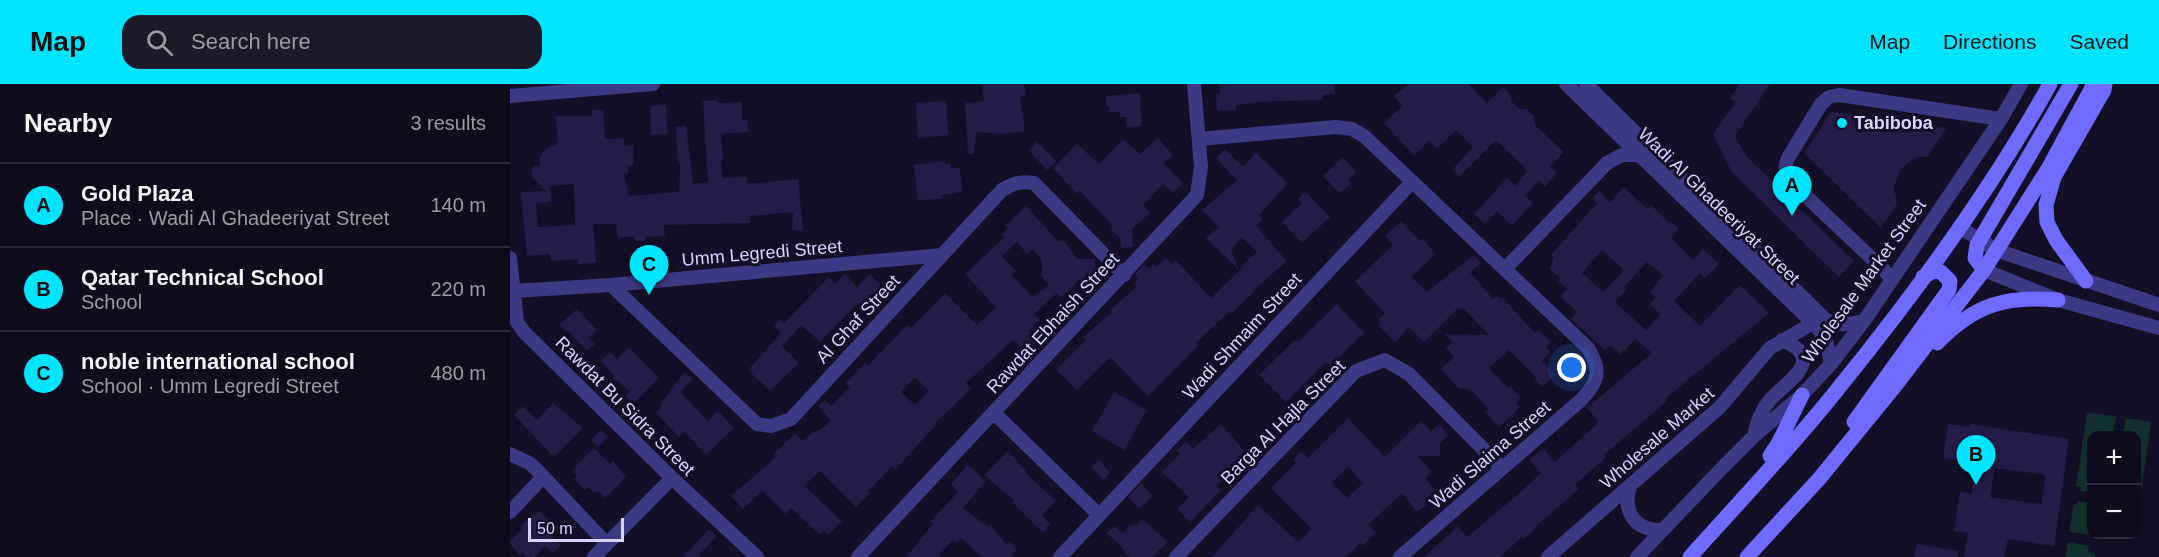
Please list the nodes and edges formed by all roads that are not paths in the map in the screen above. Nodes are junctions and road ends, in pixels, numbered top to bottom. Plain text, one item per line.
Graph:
1 (653, 84) edge
2 (1194, 84) edge
3 (1566, 84) edge
4 (1586, 84) edge
5 (2020, 84) edge
6 (2050, 84) edge
7 (2071, 84) edge
8 (2094, 84) edge
9 (2105, 84) edge
10 (510, 96) edge
11 (2001, 119) junction
12 (1615, 130) junction
13 (1200, 139) junction
14 (1640, 155) junction
15 (1607, 163) junction
16 (1412, 182) junction
17 (1959, 226) junction
18 (1980, 239) junction
19 (1996, 250) junction
20 (942, 255) junction
21 (510, 258) edge
22 (1505, 269) junction
23 (1984, 270) junction
24 (1124, 275) junction
25 (1923, 277) junction
26 (1892, 280) junction
27 (2086, 281) junction
28 (611, 285) junction
29 (513, 291) junction
30 (2058, 300) junction
31 (2159, 305) edge
32 (1864, 321) junction
33 (1813, 323) junction
34 (2159, 328) edge
35 (1782, 340) junction
36 (1831, 364) junction
37 (1895, 386) junction
38 (1802, 395) junction
39 (994, 412) junction
40 (1754, 436) junction
41 (510, 454) edge
42 (1502, 468) junction
43 (543, 477) junction
44 (672, 478) junction
45 (1819, 479) junction
46 (1754, 485) junction
47 (1630, 486) junction
48 (510, 512) edge
49 (1099, 515) junction
50 (1663, 530) junction
51 (607, 544) junction
52 (594, 557) edge
53 (757, 557) edge
54 (858, 557) edge
55 (1060, 557) edge
56 (1176, 557) edge
57 (1400, 557) edge
58 (1548, 557) edge
59 (1637, 557) edge
60 (1690, 557) edge
61 (1747, 557) edge

1 - 10 street
2 - 13 street, Rawdat Ebhaish Street
3 - 12 street, Wadi Al Ghadeeriyat Street
4 - 32 street, Wadi Al Ghadeeriyat Street
5 - 11 street, Wholesale Market Street
6 - 17 main road
7 - 18 main road
8 - 19 main road
9 - 27 main road
11 - 26 street, Wholesale Market Street
11 - 26 street
12 - 14 street, Wadi Al Ghadeeriyat Street
12 - 15 street
13 - 16 street, Wadi Slaima Street
13 - 24 street, Rawdat Ebhaish Street
14 - 15 street
14 - 33 street, Wadi Al Ghadeeriyat Street
15 - 22 street
16 - 22 street, Wadi Slaima Street
16 - 49 street, Wadi Shmaim Street
17 - 18 street
17 - 25 main road
18 - 19 street
18 - 23 main road
19 - 23 main road
19 - 27 street
20 - 24 street, Al Ghaf Street
20 - 28 street, Umm Legredi Street
20 - 28 street, Al Ghaf Street
21 - 29 street, Rawdat Bu Sidra Street
22 - 42 street, Wadi Slaima Street
23 - 30 street
23 - 37 main road
24 - 39 street, Rawdat Ebhaish Street
25 - 45 main road
25 - 46 main road
26 - 32 street, Wholesale Market Street
27 - 31 street
28 - 29 street, Umm Legredi Street
29 - 44 street, Rawdat Bu Sidra Street
30 - 34 street
30 - 37 main road
32 - 36 street, Wholesale Market Street
33 - 35 street, Wholesale Market
33 - 36 street, Wadi Al Ghadeeriyat Street
35 - 40 street
35 - 47 street, Wholesale Market
36 - 38 street, Wholesale Market Street
37 - 45 main road
38 - 40 street, Wholesale Market Street
38 - 46 main road
39 - 49 street
39 - 54 street, Rawdat Ebhaish Street
40 - 50 street, Wholesale Market Street
41 - 43 street
42 - 56 street, Barga Al Hajla Street
42 - 57 street, Wadi Slaima Street
43 - 48 street
43 - 51 street
44 - 51 street
44 - 53 street, Rawdat Bu Sidra Street
45 - 61 main road
46 - 60 main road
47 - 50 street
47 - 58 street, Wholesale Market
49 - 55 street, Wadi Shmaim Street
50 - 59 street, Wholesale Market Street
51 - 52 street

